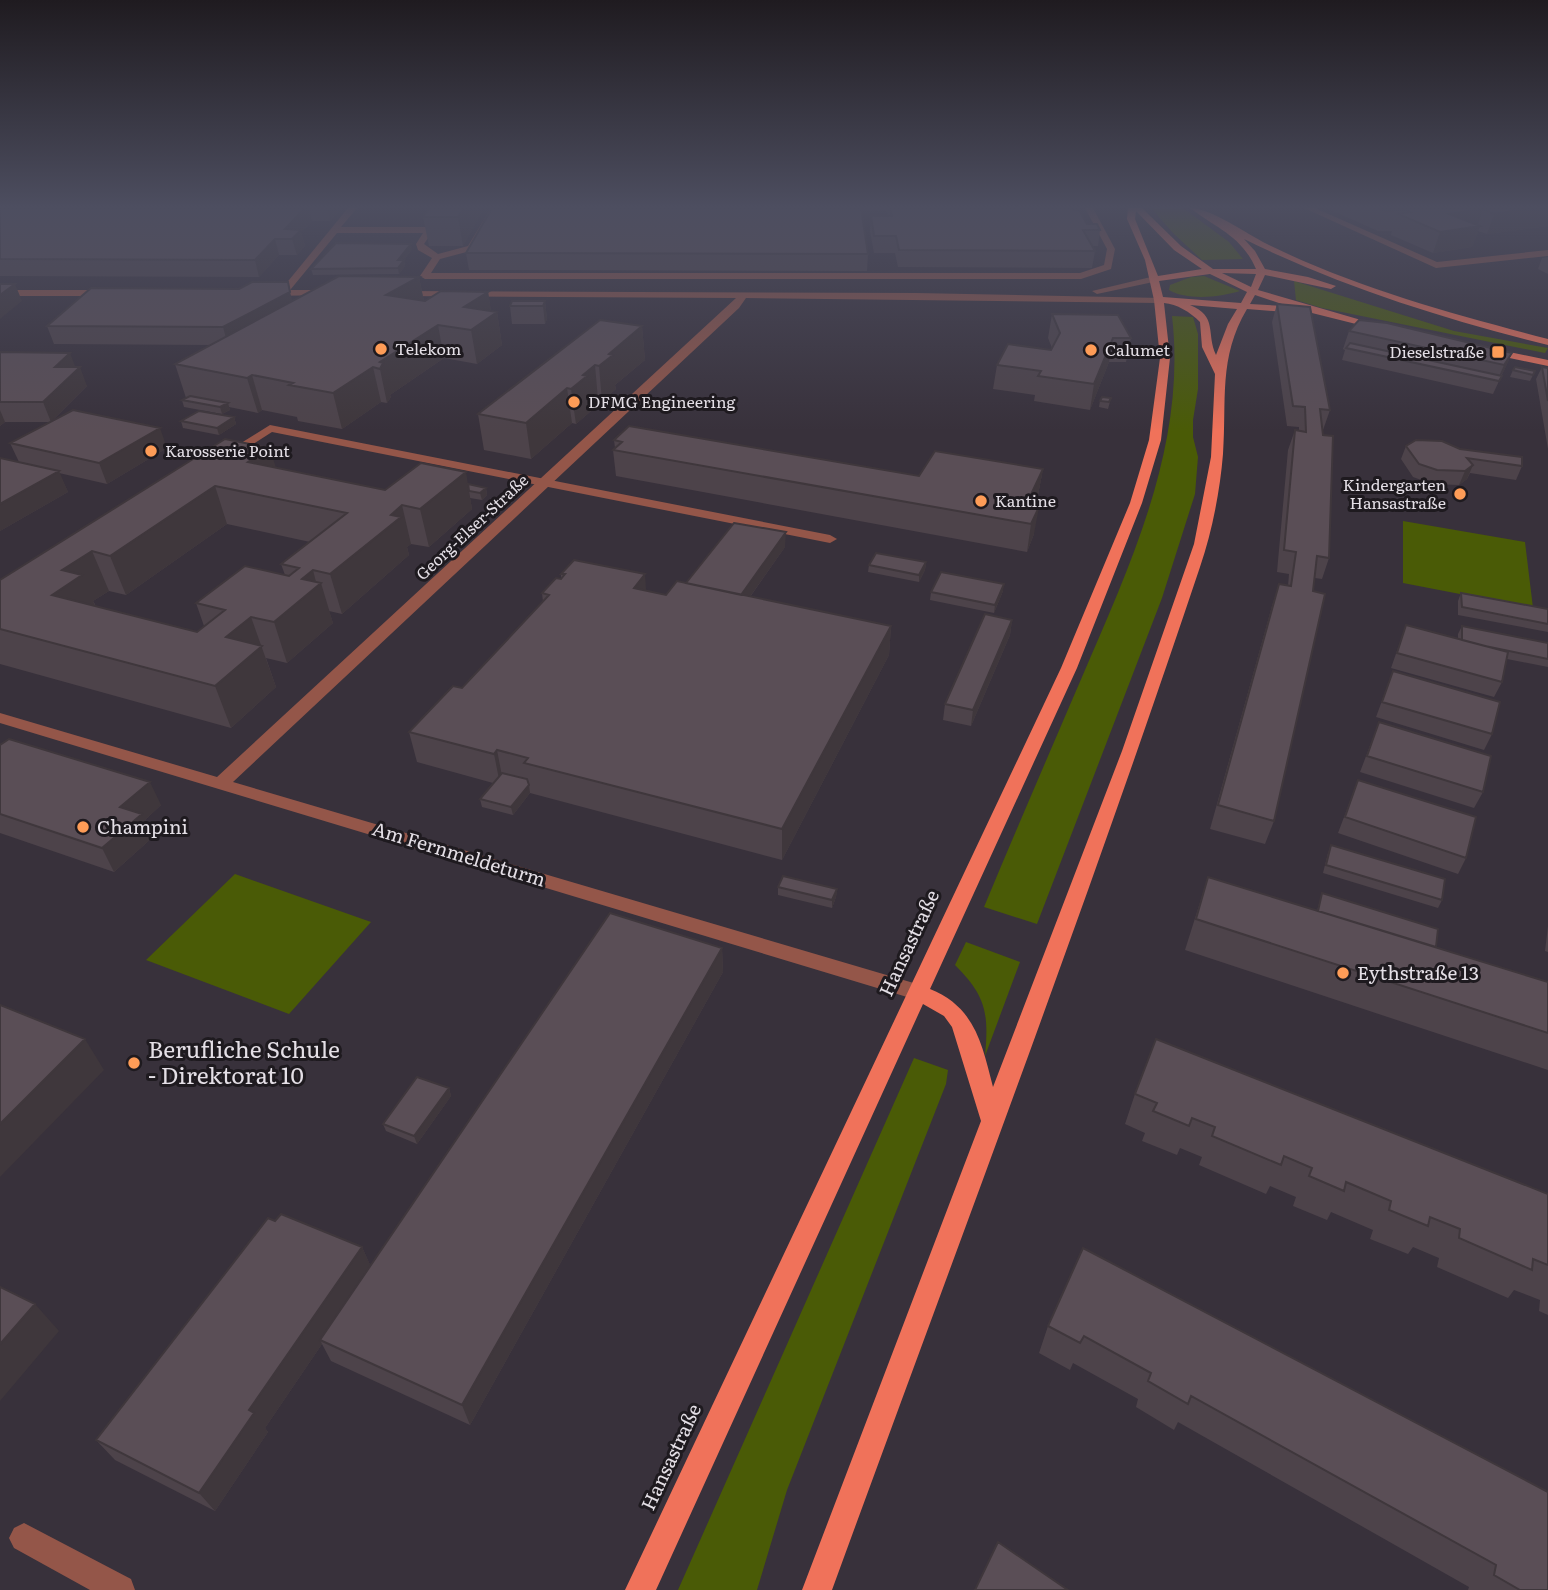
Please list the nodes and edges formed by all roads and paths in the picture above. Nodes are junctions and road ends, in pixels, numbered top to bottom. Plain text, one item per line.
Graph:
1 (292, 282) edge
2 (483, 282) edge
3 (1143, 282) edge
4 (1156, 282) edge
5 (1236, 282) edge
6 (1258, 282) edge
7 (1311, 282) edge
8 (1353, 282) edge
9 (1113, 290) junction
10 (1255, 291) junction
11 (0, 293) edge
12 (124, 293) edge
13 (257, 293) edge
14 (283, 293) junction
15 (347, 293) edge
16 (386, 293) edge
17 (477, 294) junction
18 (743, 295) junction
19 (1021, 297) junction
20 (1160, 300) junction
21 (1245, 305) junction
22 (1422, 307) junction
23 (1315, 310) junction
24 (1388, 329) edge
25 (1548, 342) edge
26 (1474, 347) edge
27 (1548, 363) edge
28 (1219, 372) junction
29 (211, 466) edge
30 (544, 484) junction
31 (830, 539) dead end
32 (0, 718) edge
33 (222, 782) junction
34 (917, 992) junction
35 (990, 1119) junction
36 (24, 1538) dead end
37 (120, 1590) edge
38 (639, 1590) edge
39 (817, 1590) edge

1 - 14 street
2 - 17 street
3 - 9 street
4 - 20 main road, Hansastraße
5 - 10 main road
6 - 10 main road
7 - 22 main road
8 - 22 main road
9 - 19 street
9 - 20 street
10 - 21 main road
10 - 23 main road
11 - 12 street
13 - 14 street
14 - 15 street
16 - 17 street
17 - 18 street
18 - 19 street
18 - 30 street, Georg-Elser-Straße
19 - 20 street
20 - 21 main road
20 - 28 main road
20 - 34 main road, Hansastraße
21 - 23 main road
21 - 28 main road
22 - 25 main road
23 - 24 main road
26 - 27 main road
28 - 35 main road
29 - 30 street
30 - 31 street
30 - 33 street, Georg-Elser-Straße
32 - 33 street, Am Fernmeldeturm
33 - 34 street, Am Fernmeldeturm
34 - 35 main road
34 - 38 main road, Hansastraße
35 - 39 main road
36 - 37 street

